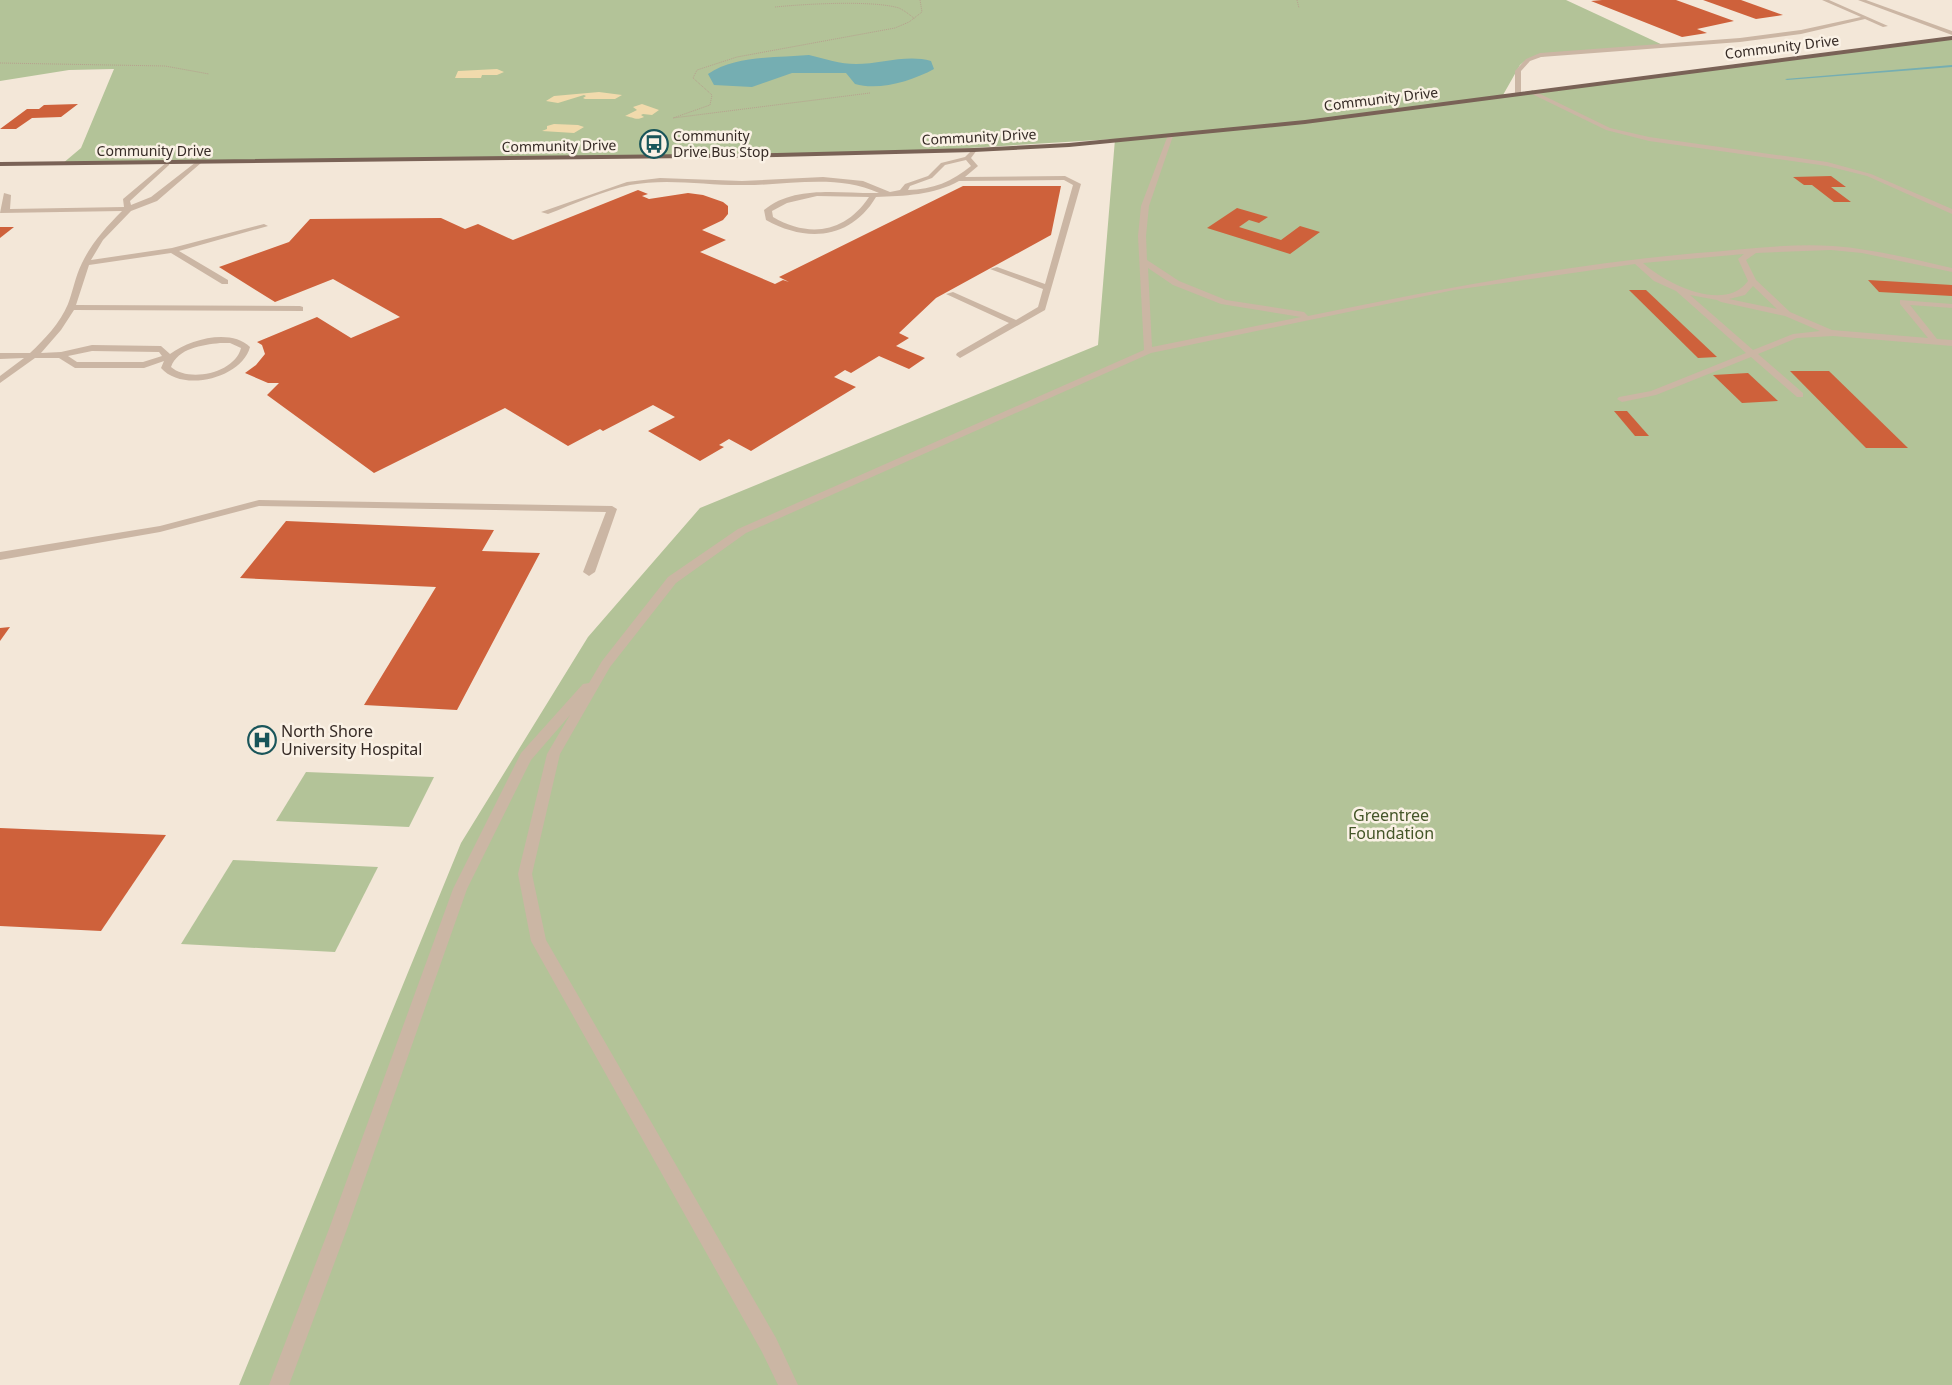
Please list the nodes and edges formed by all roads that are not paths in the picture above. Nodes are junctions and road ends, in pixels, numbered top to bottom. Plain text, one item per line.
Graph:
1 (1861, 0) edge
2 (1828, 1) edge
3 (1844, 1) edge
4 (1865, 18) junction
5 (1885, 26) dead end
6 (1952, 33) edge
7 (1695, 35) dead end
8 (1952, 38) edge
9 (1713, 43) junction
10 (1532, 92) junction
11 (1518, 94) junction
12 (1170, 136) junction
13 (974, 150) junction
14 (967, 158) junction
15 (198, 163) junction
16 (0, 164) edge
17 (167, 164) junction
18 (960, 179) junction
19 (903, 192) junction
20 (7, 195) dead end
21 (891, 195) junction
22 (873, 197) junction
23 (128, 209) junction
24 (3, 211) edge
25 (545, 212) dead end
26 (1952, 212) edge
27 (264, 226) dead end
28 (172, 250) junction
29 (1754, 251) junction
30 (1143, 261) junction
31 (1637, 261) junction
32 (86, 263) junction
33 (994, 269) dead end
34 (1952, 270) edge
35 (1752, 281) junction
36 (225, 282) dead end
37 (1047, 288) junction
38 (1680, 291) junction
39 (950, 294) dead end
40 (1705, 296) junction
41 (1952, 306) edge
42 (71, 307) junction
43 (300, 309) dead end
44 (1787, 314) junction
45 (1313, 317) junction
46 (1016, 323) junction
47 (1832, 333) junction
48 (1935, 342) junction
49 (1952, 343) edge
50 (1148, 351) junction
51 (1751, 354) junction
52 (61, 355) junction
53 (960, 355) dead end
54 (0, 356) edge
55 (33, 356) junction
56 (170, 357) junction
57 (0, 380) edge
58 (1800, 395) dead end
59 (1622, 400) dead end
60 (0, 556) edge
61 (590, 572) dead end
62 (606, 664) junction
63 (279, 1385) edge
64 (788, 1385) edge

1 - 6 street
2 - 3 street
2 - 4 street
4 - 5 street
4 - 9 street
7 - 9 street
8 - 10 main road, Community Drive
9 - 11 street
10 - 11 main road, Community Drive
10 - 26 street
11 - 12 main road, Community Drive
12 - 13 main road, Community Drive
12 - 30 street
13 - 14 street
13 - 15 main road, Community Drive
14 - 18 street
14 - 19 street
15 - 17 main road, Community Drive
15 - 23 street
16 - 17 main road, Community Drive
17 - 23 street
18 - 19 street
18 - 37 street
19 - 21 street
20 - 24 street
21 - 22 street
21 - 25 street
22 - 22 street
23 - 24 street
23 - 32 street
27 - 28 street
28 - 32 street
28 - 36 street
29 - 31 street
29 - 34 street
29 - 35 street
30 - 45 street
30 - 50 street
31 - 38 street
31 - 45 street
32 - 42 street
33 - 37 street
35 - 40 street
35 - 44 street
37 - 46 street
38 - 40 street
38 - 51 street
39 - 46 street
40 - 44 street
41 - 48 street
42 - 43 street
42 - 55 street
44 - 47 street
45 - 50 street
46 - 53 street
47 - 48 street
47 - 51 street
48 - 49 street
50 - 62 street
51 - 58 street
51 - 59 street
52 - 55 street
52 - 56 street
52 - 56 street
54 - 55 street
55 - 57 street
56 - 56 street
60 - 61 street
62 - 63 street
62 - 64 street

